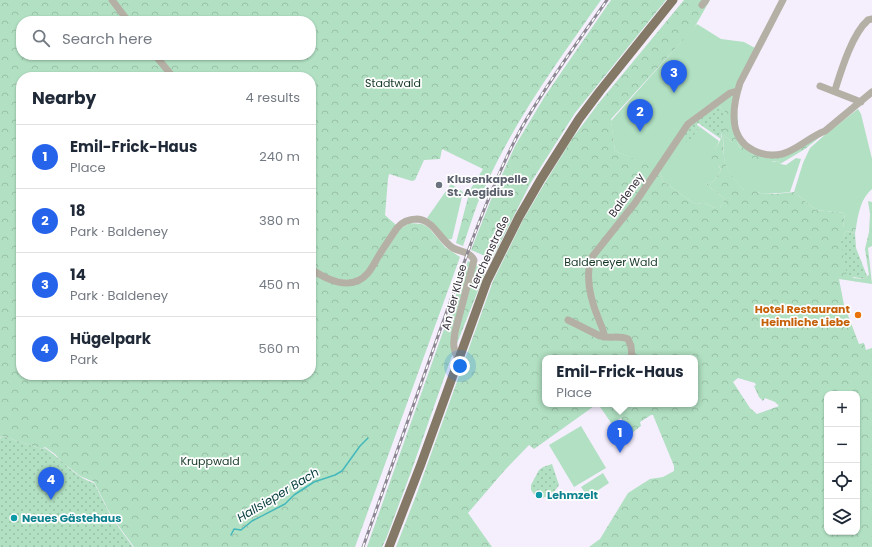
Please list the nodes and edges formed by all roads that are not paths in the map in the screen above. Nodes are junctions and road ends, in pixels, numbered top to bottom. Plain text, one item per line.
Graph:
1 (112, 0) edge
2 (673, 0) edge
3 (783, 0) edge
4 (124, 16) edge
5 (872, 19) edge
6 (159, 60) edge
7 (169, 72) edge
8 (820, 86) dead end
9 (835, 90) junction
10 (737, 92) junction
11 (872, 92) edge
12 (861, 102) junction
13 (316, 272) edge
14 (568, 320) dead end
15 (604, 338) junction
16 (632, 355) edge
17 (458, 359) junction
18 (389, 547) edge

1 - 4 street
2 - 17 main road, Lerchenstraße
3 - 10 street
5 - 9 street
6 - 7 street
8 - 9 street
9 - 12 street
10 - 12 street
10 - 15 street, Baldeney
11 - 12 street
13 - 17 street, An der Kluse
14 - 15 street
15 - 16 street
17 - 18 main road, Lerchenstraße

